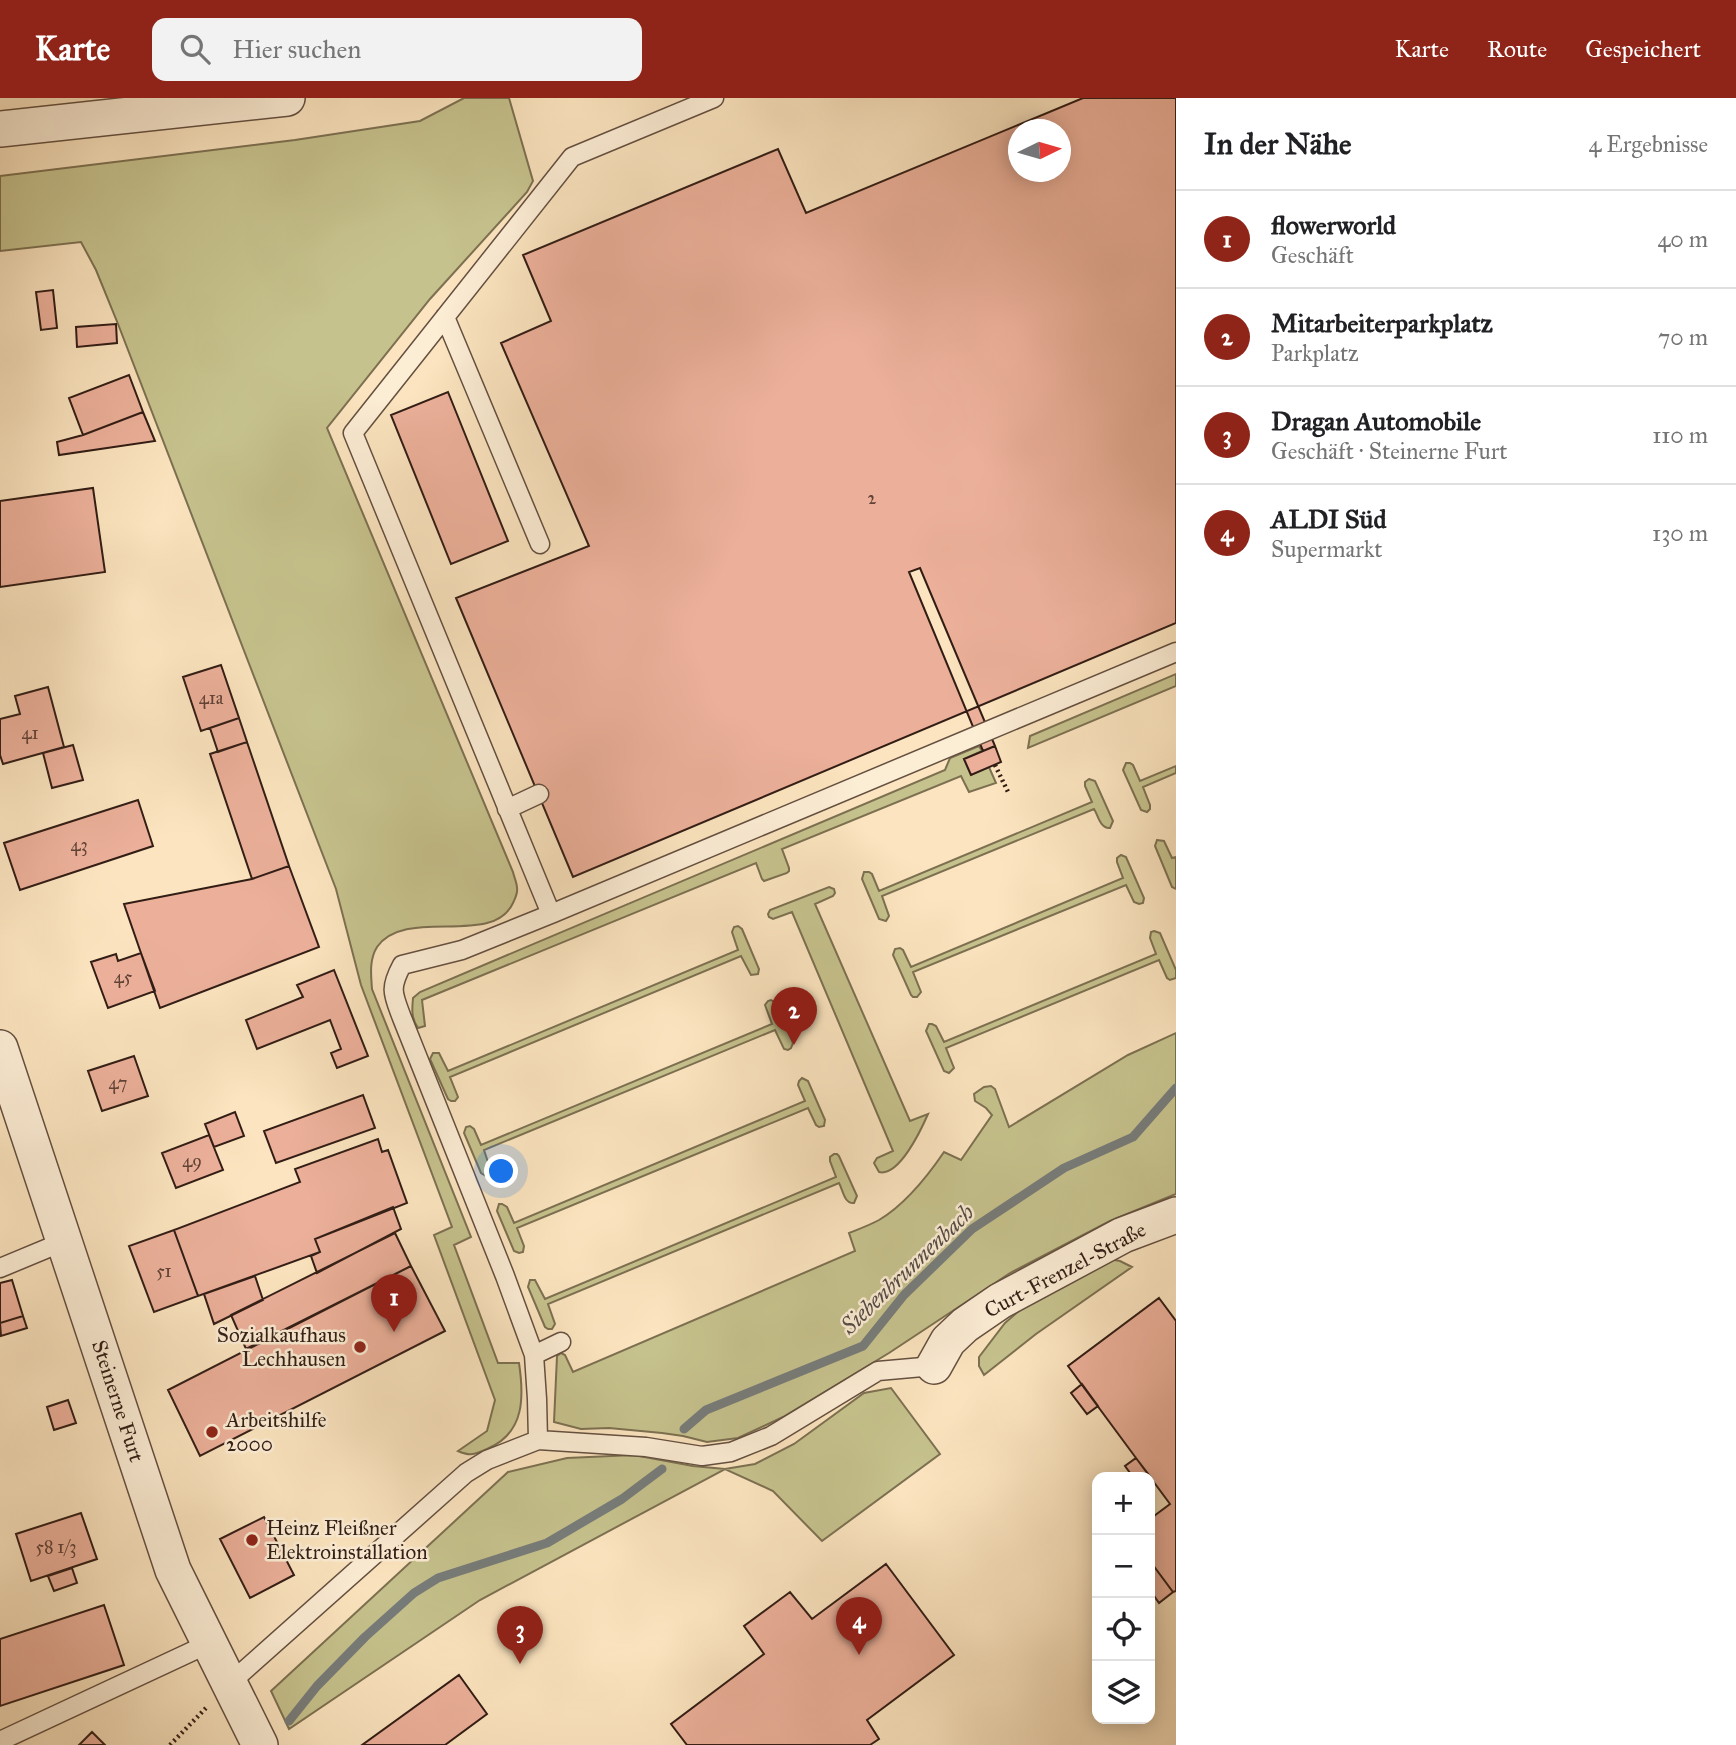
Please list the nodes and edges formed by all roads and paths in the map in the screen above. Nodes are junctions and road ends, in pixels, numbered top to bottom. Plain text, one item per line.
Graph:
1 (286, 98) edge
2 (714, 98) edge
3 (0, 130) edge
4 (445, 317) junction
5 (540, 544) dead end
6 (1176, 652) edge
7 (995, 765) dead end
8 (1008, 792) dead end
9 (539, 794) dead end
10 (507, 809) junction
11 (551, 914) junction
12 (1, 1054) edge
13 (1176, 1215) edge
14 (65, 1241) junction
15 (0, 1268) edge
16 (561, 1342) dead end
17 (534, 1354) junction
18 (934, 1366) joint
19 (538, 1440) junction
20 (210, 1643) junction
21 (229, 1684) junction
22 (0, 1741) edge
23 (170, 1745) edge
24 (260, 1745) edge

1 - 3 street
2 - 4 lane
4 - 5 lane
4 - 10 lane
6 - 11 lane
7 - 8 path
9 - 10 lane
10 - 11 lane
11 - 17 lane
12 - 14 street, Steinerne Furt
13 - 18 street, Curt-Frenzel-Straße
14 - 15 lane
14 - 20 street, Steinerne Furt
16 - 17 lane
17 - 19 lane
18 - 19 lane
19 - 21 lane
20 - 21 street, Steinerne Furt
20 - 22 lane
21 - 23 path
21 - 24 street, Steinerne Furt

